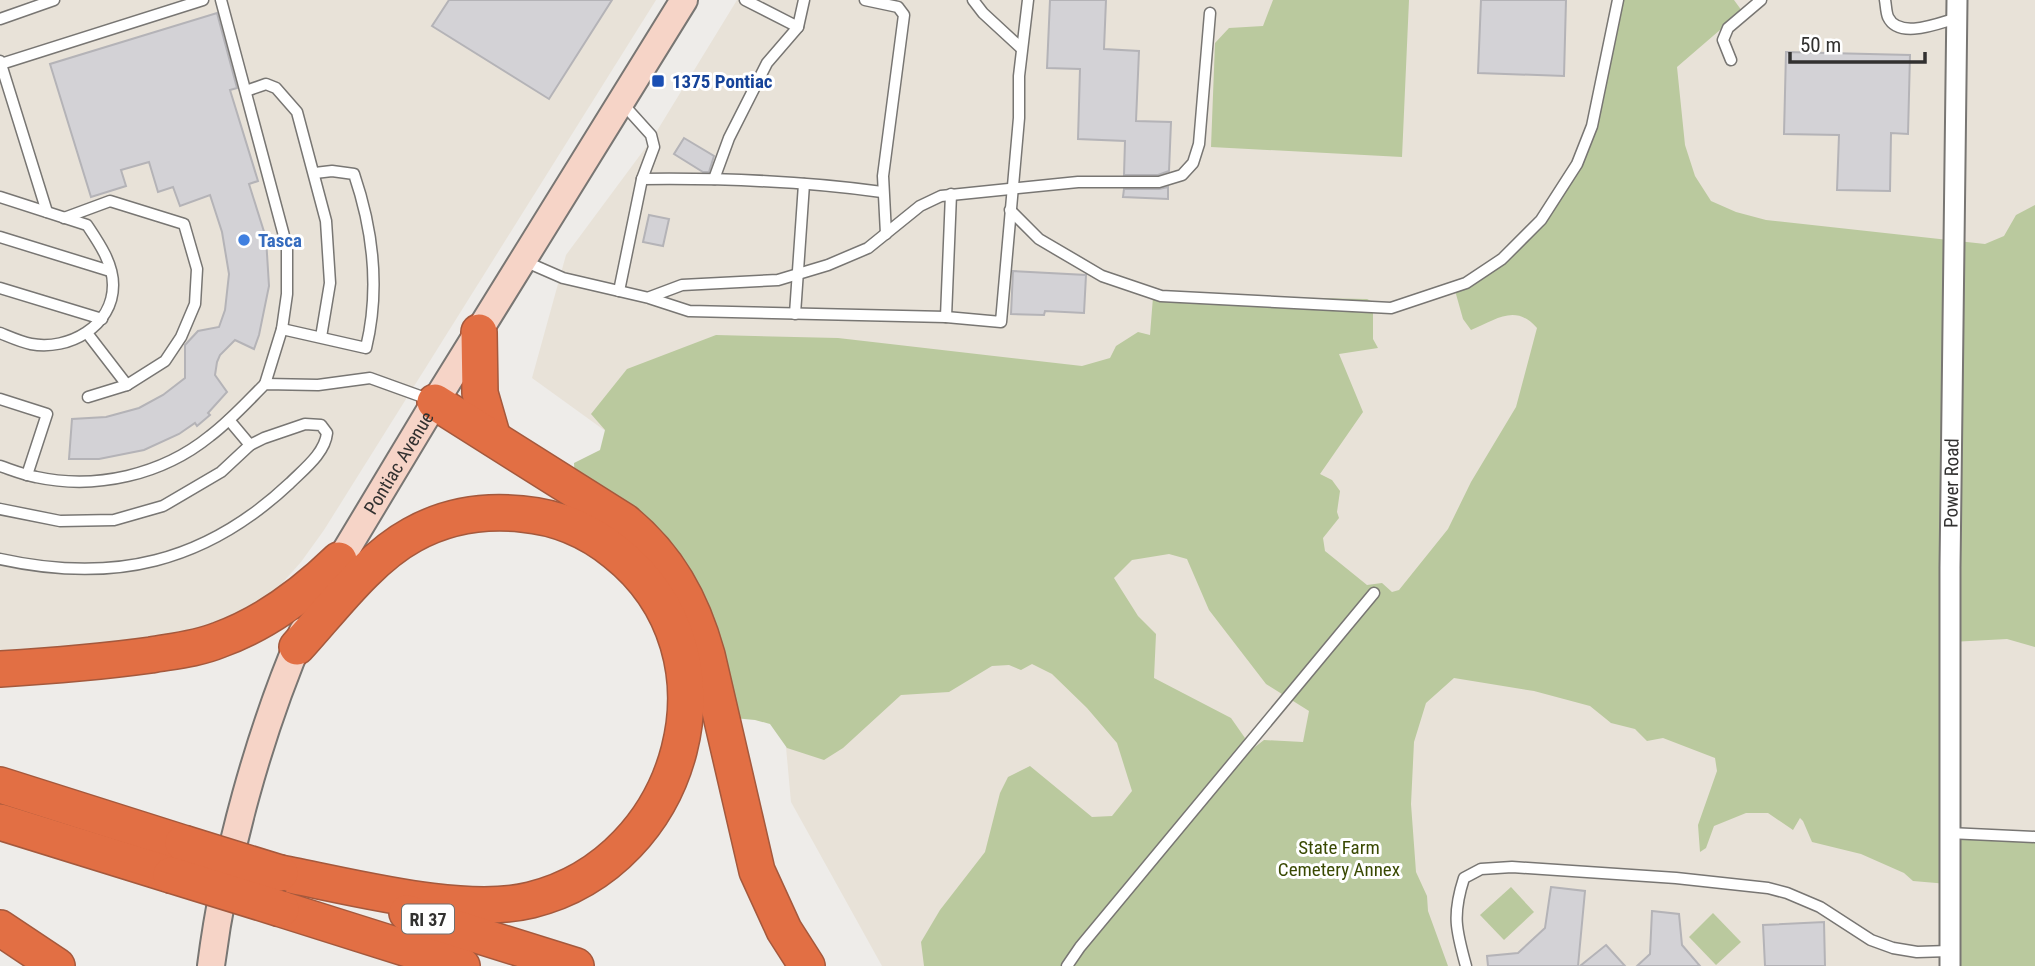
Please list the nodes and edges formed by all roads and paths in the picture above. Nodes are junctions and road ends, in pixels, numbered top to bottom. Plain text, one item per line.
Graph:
1 (54, 0) edge
2 (203, 0) edge
3 (221, 0) edge
4 (684, 0) edge
5 (745, 0) edge
6 (804, 0) edge
7 (865, 0) edge
8 (973, 0) edge
9 (1028, 0) edge
10 (1618, 0) edge
11 (1760, 0) edge
12 (1885, 0) edge
13 (1957, 9) edge
14 (1210, 13) dead end
15 (0, 19) edge
16 (798, 27) junction
17 (1021, 48) junction
18 (1731, 60) dead end
19 (1, 62) edge
20 (246, 91) junction
21 (621, 102) junction
22 (315, 173) junction
23 (642, 179) junction
24 (714, 179) junction
25 (804, 184) junction
26 (1011, 188) junction
27 (882, 192) junction
28 (951, 194) junction
29 (0, 197) edge
30 (1010, 210) junction
31 (47, 212) junction
32 (64, 218) junction
33 (886, 234) junction
34 (0, 237) edge
35 (524, 260) junction
36 (110, 271) junction
37 (800, 274) junction
38 (0, 288) edge
39 (619, 291) junction
40 (649, 298) junction
41 (795, 314) junction
42 (946, 317) junction
43 (102, 319) junction
44 (282, 329) junction
45 (479, 332) junction
46 (0, 333) edge
47 (87, 333) junction
48 (321, 337) junction
49 (265, 384) junction
50 (127, 385) junction
51 (88, 397) dead end
52 (0, 400) edge
53 (435, 402) junction
54 (229, 420) junction
55 (493, 438) junction
56 (250, 445) junction
57 (0, 466) edge
58 (27, 475) junction
59 (0, 509) edge
60 (0, 559) edge
61 (339, 560) junction
62 (1374, 593) dead end
63 (297, 647) junction
64 (0, 669) edge
65 (0, 785) edge
66 (0, 822) edge
67 (1949, 833) junction
68 (2035, 837) edge
69 (280, 873) junction
70 (0, 929) edge
71 (1950, 959) edge
72 (41, 966) edge
73 (57, 966) edge
74 (211, 966) edge
75 (462, 966) edge
76 (576, 966) edge
77 (807, 966) edge
78 (1067, 966) edge
79 (1466, 966) edge

1 - 15 lane
2 - 19 lane
3 - 20 lane
4 - 21 main road, Pontiac Avenue
5 - 16 lane
6 - 16 lane
7 - 27 lane
8 - 17 lane
9 - 17 lane
10 - 30 lane
11 - 18 lane
12 - 13 lane
13 - 67 street, Power Road
14 - 26 lane
16 - 24 lane
17 - 26 lane
19 - 31 lane
20 - 22 lane
20 - 44 lane
21 - 23 lane
21 - 35 main road, Pontiac Avenue
22 - 48 lane
22 - 48 lane
23 - 24 lane
23 - 39 lane
24 - 25 lane
25 - 27 lane
25 - 37 lane
26 - 28 lane
26 - 30 lane
27 - 33 lane
28 - 33 lane
28 - 42 lane
29 - 31 lane
30 - 42 lane
31 - 32 lane
32 - 36 lane
32 - 50 lane
33 - 37 lane
34 - 36 lane
35 - 39 lane
35 - 45 main road, Pontiac Avenue
36 - 43 lane
37 - 40 lane
37 - 41 lane
38 - 43 lane
39 - 40 lane
40 - 41 lane
41 - 42 lane
43 - 47 lane
44 - 48 lane
44 - 49 lane
45 - 53 main road, Pontiac Avenue
45 - 55 highway
46 - 47 lane
47 - 50 lane
49 - 53 lane
49 - 54 lane
50 - 51 lane
52 - 58 lane
53 - 55 highway
53 - 61 main road, Pontiac Avenue
54 - 56 lane
54 - 58 lane
55 - 77 highway
56 - 59 lane
56 - 60 lane
57 - 58 lane
61 - 63 main road, Pontiac Avenue
61 - 64 highway
62 - 78 lane
63 - 69 highway
63 - 74 main road, Pontiac Avenue
65 - 69 highway, RI 37, bridge
66 - 75 highway, RI 37, bridge
67 - 68 lane
67 - 71 street, Power Road
69 - 76 highway, RI 37
70 - 72 highway
70 - 73 highway
71 - 79 lane

